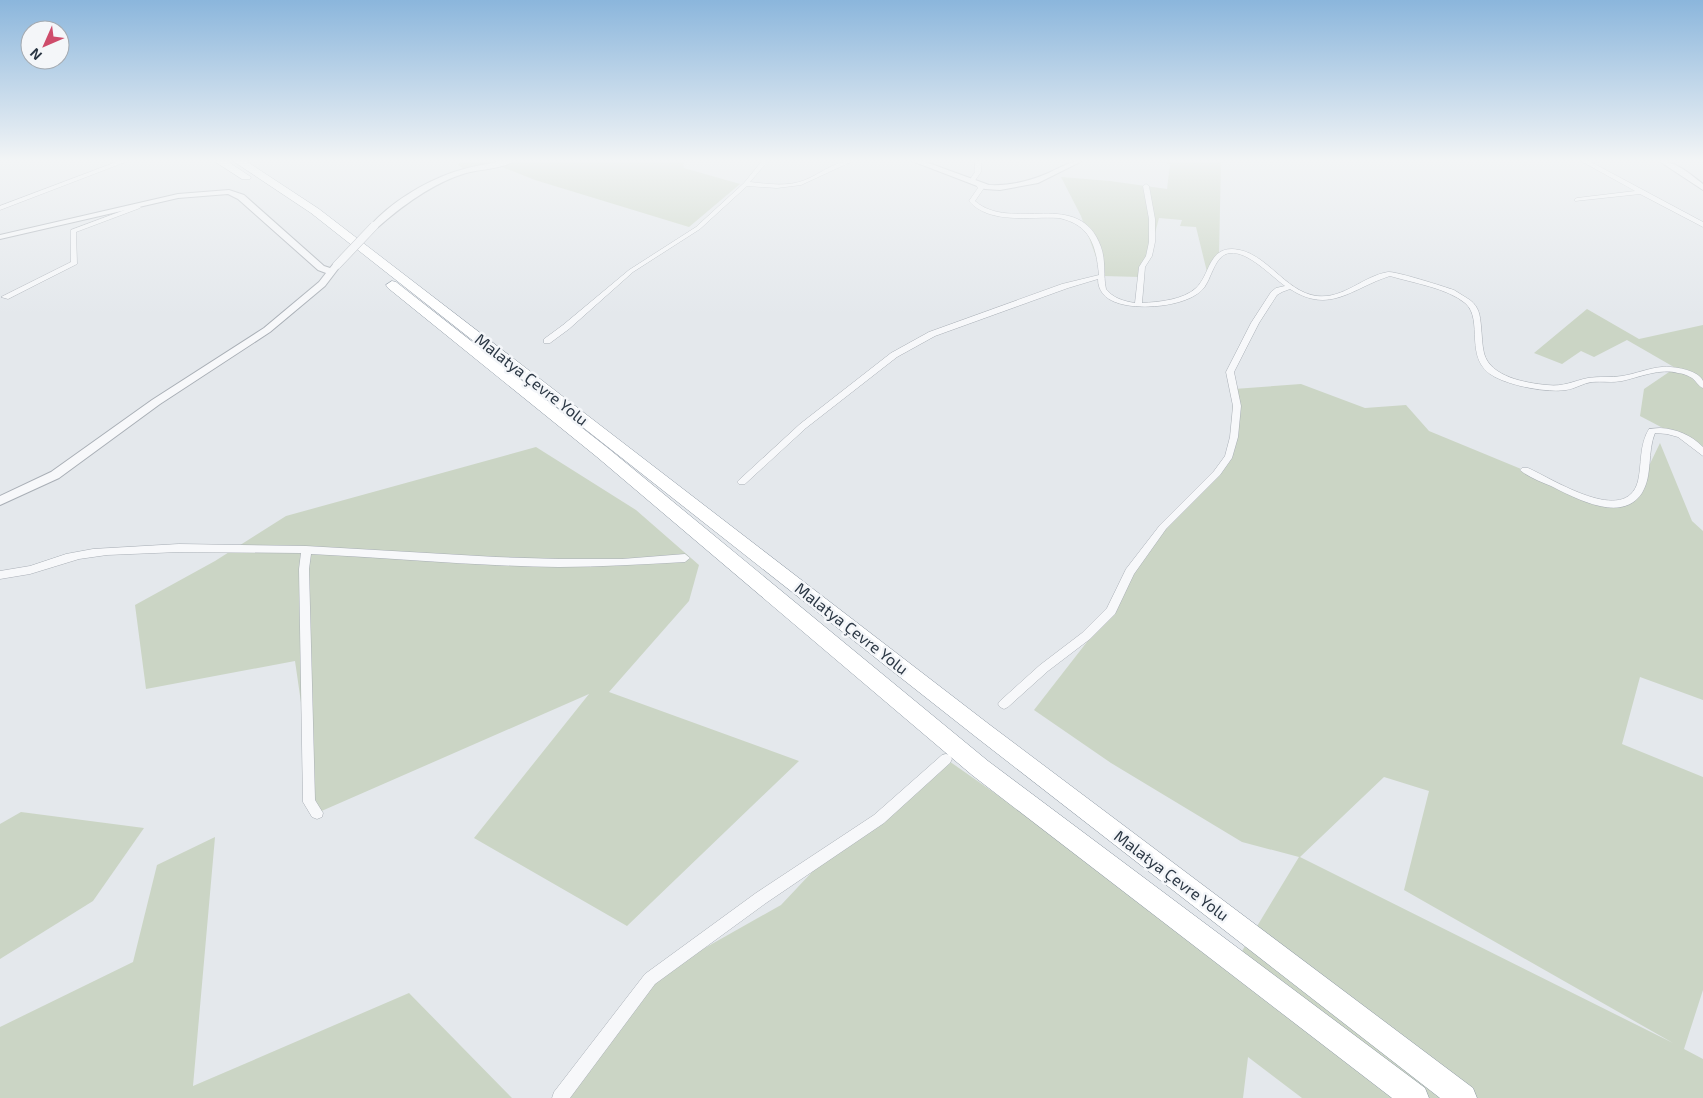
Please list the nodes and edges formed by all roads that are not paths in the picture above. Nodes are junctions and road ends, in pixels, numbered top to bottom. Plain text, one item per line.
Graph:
1 (111, 212) edge
2 (122, 212) edge
3 (258, 212) edge
4 (298, 212) edge
5 (317, 212) edge
6 (393, 212) edge
7 (715, 212) edge
8 (995, 212) edge
9 (1151, 212) edge
10 (1679, 212) edge
11 (1703, 225) edge
12 (0, 238) edge
13 (334, 268) junction
14 (1102, 276) junction
15 (1291, 287) junction
16 (6, 297) dead end
17 (1138, 305) junction
18 (546, 341) dead end
19 (1703, 386) edge
20 (1703, 453) edge
21 (1525, 470) dead end
22 (742, 482) dead end
23 (0, 501) edge
24 (306, 551) junction
25 (685, 558) dead end
26 (0, 575) edge
27 (1004, 704) dead end
28 (946, 759) dead end
29 (317, 813) dead end
30 (560, 1098) edge
31 (1415, 1098) edge
32 (1463, 1098) edge

1 - 12 street
2 - 16 street
3 - 13 street
4 - 31 highway, Malatya Çevre Yolu
5 - 32 highway, Malatya Çevre Yolu
6 - 13 street, bridge
7 - 18 street
8 - 14 street
9 - 17 street
10 - 11 street
13 - 23 street
14 - 17 street
14 - 22 street
15 - 17 street
15 - 19 street
15 - 27 street
20 - 21 street
24 - 25 street
24 - 26 street
24 - 29 street
28 - 30 street

